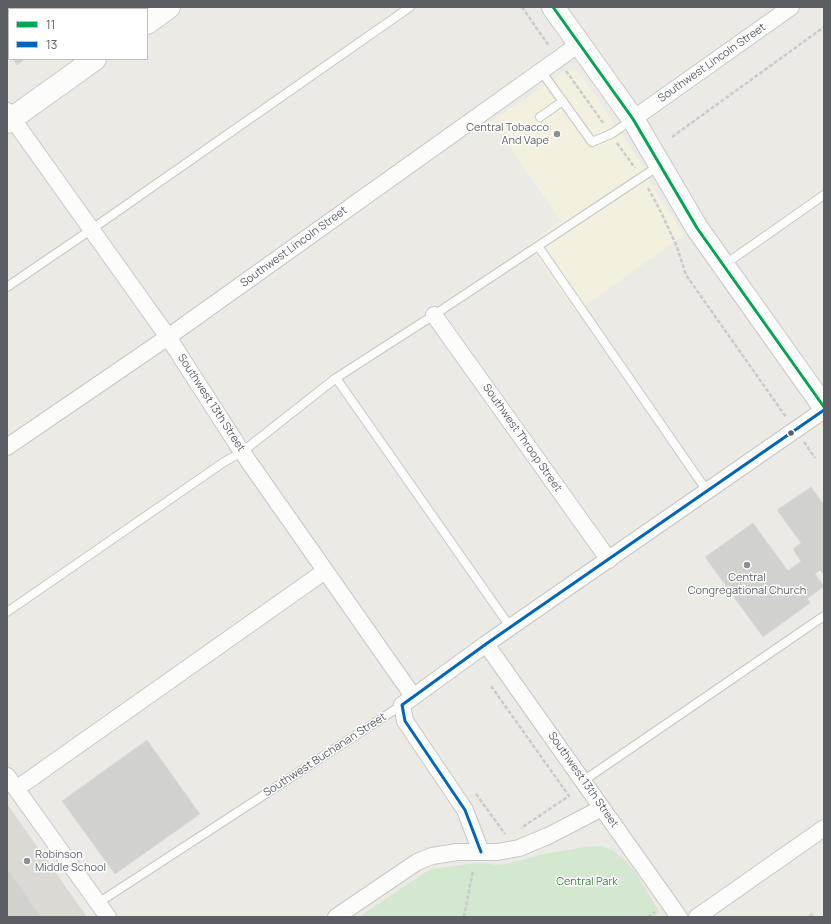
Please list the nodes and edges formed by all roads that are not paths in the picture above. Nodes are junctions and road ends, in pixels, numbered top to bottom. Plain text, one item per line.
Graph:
1 (169, 7) edge
2 (410, 7) edge
3 (553, 7) edge
4 (791, 7) edge
5 (148, 21) edge
6 (579, 44) junction
7 (94, 60) edge
8 (541, 71) junction
9 (563, 101) junction
10 (9, 117) edge
11 (540, 117) dead end
12 (633, 119) junction
13 (660, 164) junction
14 (824, 195) edge
15 (92, 229) junction
16 (538, 246) junction
17 (723, 266) junction
18 (7, 286) edge
19 (434, 316) junction
20 (168, 337) junction
21 (336, 378) junction
22 (824, 407) edge
23 (824, 410) edge
24 (7, 447) edge
25 (242, 452) junction
26 (707, 491) junction
27 (609, 560) junction
28 (326, 571) junction
29 (7, 612) edge
30 (824, 616) edge
31 (511, 628) junction
32 (486, 644) junction
33 (408, 701) junction
34 (583, 781) junction
35 (12, 782) edge
36 (602, 808) junction
37 (824, 828) edge
38 (481, 852) junction
39 (98, 903) junction
40 (108, 917) edge
41 (336, 917) edge
42 (679, 917) edge
43 (697, 917) edge

1 - 5 main road
2 - 15 lane
3 - 6 main road
4 - 12 street, Southwest Lincoln Street
6 - 8 street, Southwest Lincoln Street
6 - 12 main road
7 - 10 main road
8 - 9 lane
8 - 20 street, Southwest Lincoln Street
9 - 11 lane
9 - 12 lane
10 - 15 street, Southwest 13th Street
12 - 13 main road
13 - 16 lane
13 - 17 main road
14 - 17 lane
15 - 18 lane
15 - 20 street, Southwest 13th Street
16 - 19 lane
16 - 26 lane
17 - 22 main road
19 - 21 lane
19 - 27 street, Southwest Throop Street
20 - 24 street, Southwest Lincoln Street
20 - 25 street, Southwest 13th Street
21 - 25 lane
21 - 31 lane
23 - 26 street, Southwest Buchanan Street
25 - 28 street, Southwest 13th Street
25 - 29 lane
26 - 27 street, Southwest Buchanan Street
27 - 31 street, Southwest Buchanan Street
28 - 33 street, Southwest 13th Street
28 - 35 street
30 - 34 lane
31 - 32 street, Southwest Buchanan Street
32 - 33 street, Southwest Buchanan Street
32 - 34 street, Southwest 13th Street
33 - 38 street, Southwest 13th Street
33 - 39 lane, Southwest Buchanan Street
34 - 36 street, Southwest 13th Street
35 - 39 street
36 - 38 street
36 - 42 street, Southwest 13th Street
37 - 43 street
38 - 41 street
39 - 40 street

